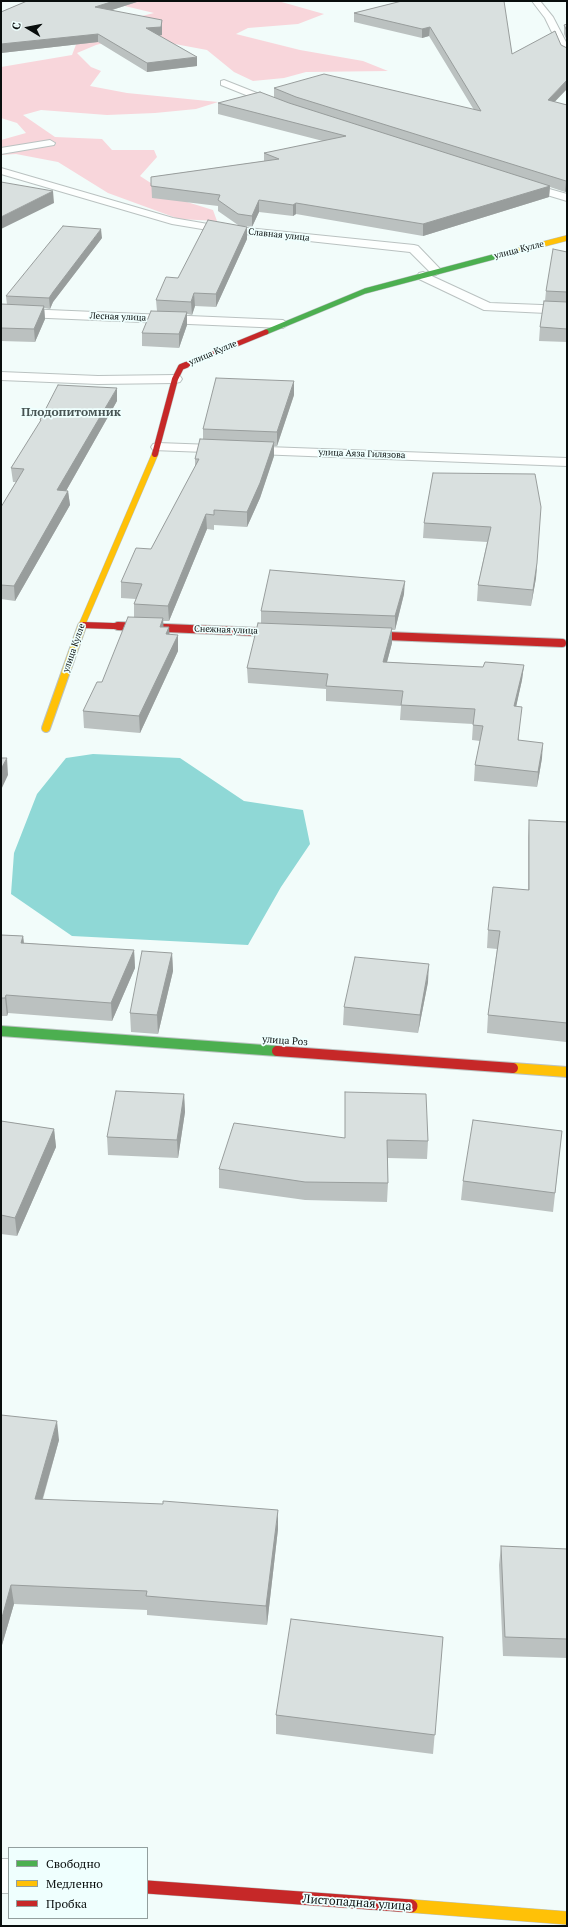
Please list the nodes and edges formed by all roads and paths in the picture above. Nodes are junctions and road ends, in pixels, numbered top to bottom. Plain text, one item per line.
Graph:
1 (536, 1) edge
2 (549, 17) junction
3 (561, 18) dead end
4 (567, 53) edge
5 (224, 83) dead end
6 (292, 110) edge
7 (50, 143) dead end
8 (1, 151) edge
9 (1, 171) edge
10 (508, 179) edge
11 (567, 198) edge
12 (567, 238) edge
13 (436, 271) junction
14 (423, 276) junction
15 (567, 310) edge
16 (1, 312) edge
17 (283, 324) junction
18 (1, 376) edge
19 (175, 379) junction
20 (158, 447) junction
21 (567, 462) edge
22 (82, 625) junction
23 (294, 633) edge
24 (350, 635) edge
25 (562, 643) dead end
26 (46, 728) dead end
27 (1, 1031) edge
28 (567, 1072) edge
29 (148, 1887) edge
30 (567, 1918) edge

1 - 2 street
2 - 3 street
2 - 4 street
5 - 6 street
7 - 8 street
9 - 13 street, Славная улица
10 - 11 street
12 - 13 street, улица Кулле
13 - 14 street, улица Кулле
14 - 15 street
14 - 17 street, улица Кулле
16 - 17 street, Лесная улица
17 - 19 street, улица Кулле
18 - 19 street
19 - 20 street, улица Кулле
20 - 21 street, улица Аяза Гилязова
20 - 22 street, улица Кулле
22 - 23 street, Снежная улица
22 - 26 street, улица Кулле
24 - 25 street
27 - 28 street, улица Роз
29 - 30 street, Листопадная улица

